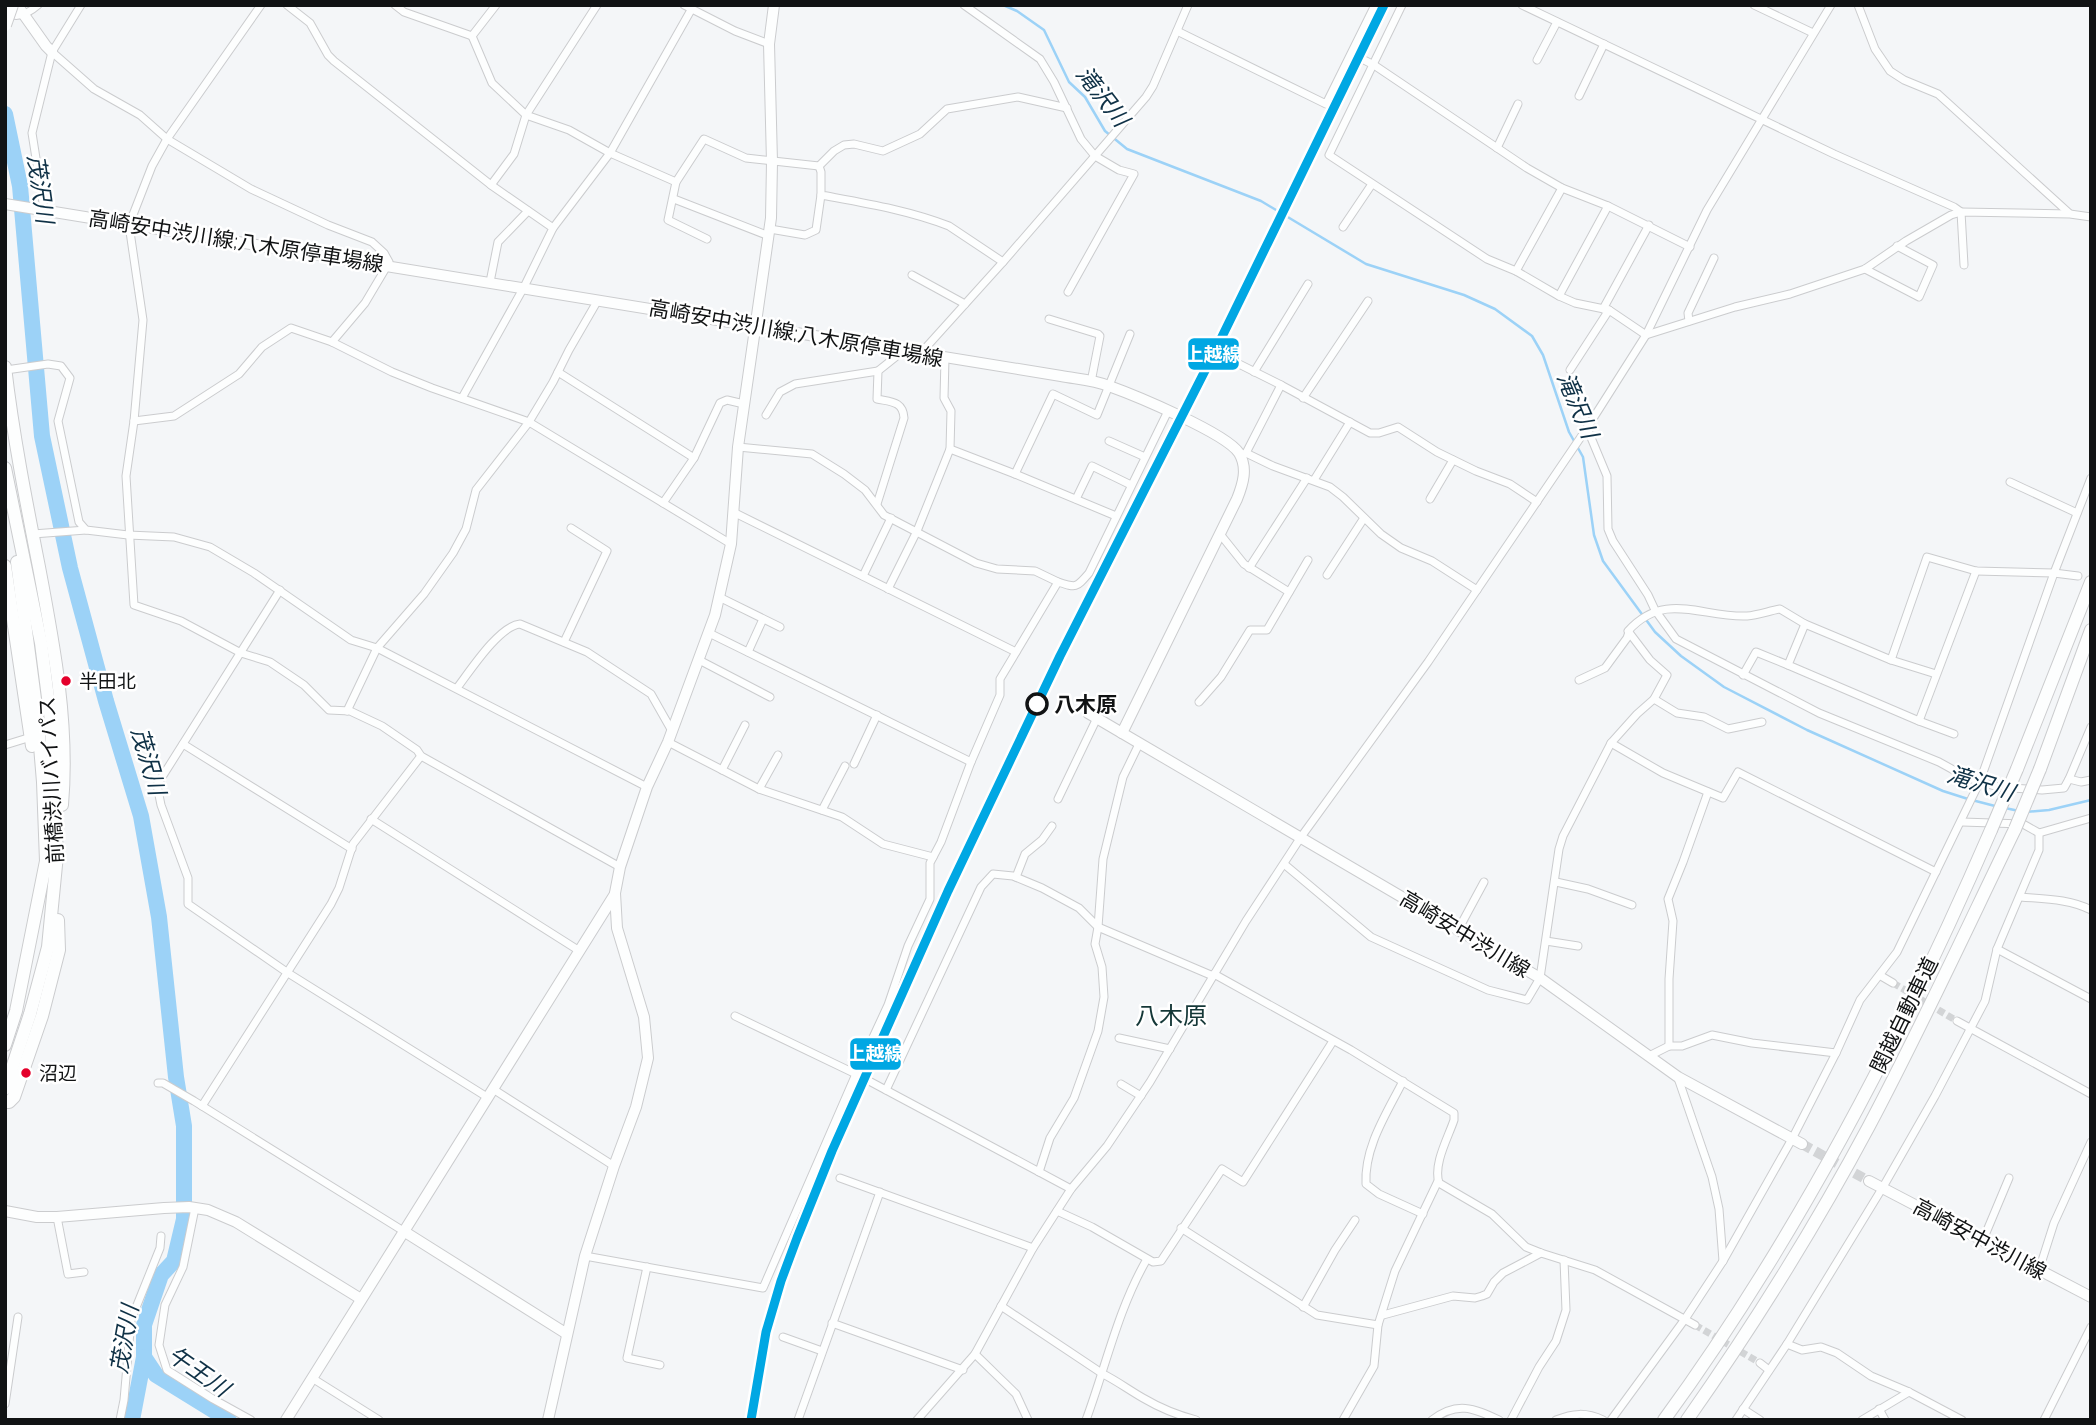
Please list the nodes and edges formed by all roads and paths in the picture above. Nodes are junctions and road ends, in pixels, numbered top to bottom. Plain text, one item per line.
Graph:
1 (38, 5) edge
2 (81, 5) edge
3 (261, 5) edge
4 (287, 5) edge
5 (395, 5) edge
6 (496, 5) edge
7 (597, 5) edge
8 (774, 5) edge
9 (964, 5) edge
10 (1188, 5) edge
11 (1375, 5) edge
12 (1402, 5) edge
13 (1522, 5) edge
14 (1754, 5) edge
15 (1830, 5) edge
16 (1858, 5) edge
17 (687, 7) edge
18 (17, 8) edge
19 (5, 11) edge
20 (1557, 22) junction
21 (5, 25) edge
22 (1177, 31) junction
23 (1813, 33) junction
24 (472, 36) junction
25 (769, 44) junction
26 (1604, 44) junction
27 (52, 52) junction
28 (1352, 54) junction
29 (1537, 60) dead end
30 (1374, 65) junction
31 (1579, 96) dead end
32 (1518, 104) dead end
33 (1067, 108) junction
34 (526, 115) junction
35 (1762, 119) junction
36 (167, 139) junction
37 (1497, 148) junction
38 (610, 153) junction
39 (1095, 156) junction
40 (772, 162) junction
41 (819, 166) junction
42 (676, 182) junction
43 (1372, 184) junction
44 (491, 185) junction
45 (1563, 188) junction
46 (821, 195) junction
47 (674, 198) junction
48 (7, 204) edge
49 (1608, 206) junction
50 (44, 209) junction
51 (528, 211) junction
52 (1961, 212) junction
53 (2070, 214) junction
54 (2091, 218) edge
55 (129, 225) junction
56 (1648, 225) junction
57 (1343, 227) dead end
58 (553, 228) junction
59 (769, 232) junction
60 (707, 239) dead end
61 (1897, 246) junction
62 (1690, 247) junction
63 (1714, 258) dead end
64 (1003, 262) junction
65 (1964, 265) dead end
66 (387, 266) junction
67 (1865, 269) junction
68 (1516, 271) junction
69 (912, 275) dead end
70 (490, 282) junction
71 (1308, 284) dead end
72 (524, 287) junction
73 (1068, 292) dead end
74 (1559, 296) junction
75 (598, 299) junction
76 (1368, 301) dead end
77 (965, 304) junction
78 (1606, 309) junction
79 (1049, 319) dead end
80 (1689, 321) junction
81 (755, 327) junction
82 (1130, 334) dead end
83 (1646, 335) junction
84 (332, 342) junction
85 (902, 351) junction
86 (919, 354) junction
87 (945, 358) junction
88 (1231, 360) dead end
89 (8, 369) edge
90 (1570, 370) dead end
91 (878, 371) junction
92 (558, 372) junction
93 (1254, 372) junction
94 (1091, 382) junction
95 (1108, 385) junction
96 (1281, 385) junction
97 (462, 398) junction
98 (1303, 398) junction
99 (744, 404) junction
100 (1168, 411) junction
101 (766, 415) dead end
102 (134, 421) junction
103 (529, 422) junction
104 (1350, 422) junction
105 (1587, 428) junction
106 (1109, 441) dead end
107 (738, 447) junction
108 (950, 449) junction
109 (1243, 454) junction
110 (1145, 457) junction
111 (694, 458) junction
112 (1453, 460) junction
113 (5, 468) edge
114 (1015, 474) junction
115 (2091, 478) edge
116 (1311, 479) junction
117 (2010, 482) dead end
118 (1131, 485) junction
119 (1076, 499) junction
120 (1430, 499) dead end
121 (1536, 502) junction
122 (663, 503) junction
123 (877, 504) junction
124 (733, 512) junction
125 (2077, 513) junction
126 (1116, 516) junction
127 (891, 518) junction
128 (1364, 518) junction
129 (571, 528) dead end
130 (86, 530) junction
131 (916, 531) junction
132 (33, 534) junction
133 (1220, 534) junction
134 (128, 535) junction
135 (731, 544) junction
136 (1308, 560) dead end
137 (5, 566) edge
138 (1249, 568) junction
139 (1976, 571) junction
140 (2054, 573) junction
141 (1327, 575) dead end
142 (863, 576) junction
143 (2078, 576) dead end
144 (1058, 582) junction
145 (2091, 582) edge
146 (888, 589) junction
147 (280, 590) junction
148 (1477, 590) junction
149 (1289, 592) junction
150 (719, 597) junction
151 (1653, 611) junction
152 (764, 619) junction
153 (1805, 624) junction
154 (780, 627) dead end
155 (2091, 630) edge
156 (1629, 632) junction
157 (709, 633) junction
158 (564, 642) junction
159 (377, 648) junction
160 (748, 652) junction
161 (1016, 652) junction
162 (241, 653) junction
163 (699, 660) junction
164 (1891, 660) junction
165 (1788, 666) junction
166 (1936, 674) junction
167 (1743, 675) junction
168 (1579, 680) dead end
169 (457, 688) junction
170 (770, 696) dead end
171 (1654, 699) junction
172 (1199, 702) dead end
173 (347, 711) junction
174 (877, 715) junction
175 (1092, 716) joint
176 (1919, 721) junction
177 (1762, 722) dead end
178 (745, 725) dead end
179 (2091, 727) edge
180 (1122, 733) junction
181 (1954, 734) dead end
182 (30, 737) junction
183 (670, 737) junction
184 (1611, 743) junction
185 (183, 744) junction
186 (1139, 744) junction
187 (5, 745) edge
188 (778, 755) dead end
189 (421, 756) junction
190 (971, 762) junction
191 (854, 764) dead end
192 (845, 766) dead end
193 (722, 770) junction
194 (2069, 779) junction
195 (2091, 780) edge
196 (1980, 781) junction
197 (647, 787) junction
198 (759, 789) junction
199 (1709, 792) junction
200 (1058, 799) dead end
201 (822, 810) junction
202 (2091, 818) edge
203 (371, 819) junction
204 (1962, 822) junction
205 (1052, 827) dead end
206 (2039, 833) junction
207 (1301, 837) junction
208 (352, 849) junction
209 (933, 857) junction
210 (51, 858) junction
211 (1284, 864) junction
212 (620, 867) junction
213 (1936, 872) junction
214 (1016, 877) junction
215 (56, 878) junction
216 (1484, 882) dead end
217 (1556, 882) junction
218 (615, 893) junction
219 (2021, 897) junction
220 (1632, 905) dead end
221 (2091, 910) edge
222 (1098, 927) junction
223 (1458, 930) junction
224 (1546, 941) junction
225 (1578, 946) dead end
226 (1997, 949) junction
227 (579, 950) junction
228 (288, 973) junction
229 (1214, 975) junction
230 (1881, 976) junction
231 (1540, 978) junction
232 (1893, 983) tunnel mouth
233 (2091, 999) edge
234 (735, 1016) dead end
235 (1957, 1021) tunnel mouth
236 (1971, 1028) junction
237 (1119, 1038) dead end
238 (1333, 1041) junction
239 (5, 1045) edge
240 (1669, 1046) junction
241 (1170, 1049) junction
242 (1836, 1052) junction
243 (1649, 1056) junction
244 (856, 1074) junction
245 (1678, 1077) junction
246 (1404, 1081) junction
247 (160, 1083) dead end
248 (1121, 1084) dead end
249 (5, 1089) edge
250 (886, 1090) junction
251 (490, 1093) junction
252 (2091, 1094) edge
253 (1141, 1096) junction
254 (5, 1102) edge
255 (202, 1106) junction
256 (1797, 1142) junction
257 (2091, 1142) edge
258 (614, 1166) junction
259 (1039, 1172) junction
260 (840, 1178) dead end
261 (2009, 1178) dead end
262 (1438, 1181) junction
263 (1869, 1181) tunnel mouth
264 (1883, 1187) junction
265 (1071, 1189) junction
266 (880, 1192) junction
267 (192, 1208) junction
268 (5, 1211) edge
269 (1057, 1211) junction
270 (1423, 1214) junction
271 (57, 1217) junction
272 (1355, 1220) dead end
273 (1181, 1228) junction
274 (405, 1232) junction
275 (161, 1236) dead end
276 (1983, 1240) junction
277 (1033, 1248) junction
278 (1541, 1253) junction
279 (585, 1256) junction
280 (1147, 1259) junction
281 (1564, 1260) junction
282 (1723, 1261) junction
283 (647, 1267) junction
284 (2039, 1270) junction
285 (84, 1272) dead end
286 (2091, 1297) edge
287 (361, 1299) junction
288 (1001, 1306) junction
289 (1303, 1307) junction
290 (1383, 1315) junction
291 (18, 1317) dead end
292 (1685, 1319) junction
293 (832, 1323) junction
294 (1378, 1325) junction
295 (1695, 1325) tunnel mouth
296 (2091, 1327) edge
297 (567, 1334) junction
298 (783, 1337) dead end
299 (1787, 1345) junction
300 (822, 1351) junction
301 (975, 1354) junction
302 (1760, 1363) tunnel mouth
303 (660, 1365) dead end
304 (963, 1370) junction
305 (1769, 1370) junction
306 (1103, 1374) junction
307 (312, 1378) junction
308 (1909, 1392) junction
309 (5, 1404) edge
310 (1742, 1409) junction
311 (1879, 1409) junction
312 (120, 1420) edge
313 (251, 1420) edge
314 (286, 1420) edge
315 (379, 1420) edge
316 (548, 1420) edge
317 (798, 1420) edge
318 (917, 1420) edge
319 (1028, 1420) edge
320 (1087, 1420) edge
321 (1196, 1420) edge
322 (1343, 1420) edge
323 (1432, 1420) edge
324 (1499, 1420) edge
325 (1511, 1420) edge
326 (1556, 1420) edge
327 (1603, 1420) edge
328 (1611, 1420) edge
329 (1664, 1420) edge
330 (1686, 1420) edge
331 (1736, 1420) edge
332 (1760, 1420) edge
333 (1862, 1420) edge
334 (1885, 1420) edge
335 (1962, 1420) edge
336 (2044, 1420) edge

1 - 18 street
2 - 27 street
3 - 36 street
4 - 44 street
5 - 24 street
6 - 24 street
7 - 34 street
8 - 25 street
9 - 33 street
10 - 22 street
11 - 28 street
12 - 30 street
13 - 20 street
14 - 23 street
15 - 23 street
16 - 53 street
17 - 25 street
17 - 38 street
18 - 19 street
18 - 21 highway, bridge
18 - 27 street
20 - 26 street
20 - 29 street
22 - 28 street
22 - 39 street
23 - 35 street
24 - 34 street
25 - 40 street
26 - 31 street
26 - 35 street
27 - 36 street
27 - 50 street
28 - 30 street
30 - 37 street
30 - 43 street
32 - 37 street
33 - 39 street
33 - 41 street
34 - 38 street
34 - 44 street
35 - 52 street
35 - 62 street
36 - 55 street
36 - 66 street
37 - 45 street
38 - 42 street
38 - 58 street
39 - 64 street
39 - 73 street
40 - 41 street
40 - 42 street
40 - 59 street
41 - 46 street
42 - 47 street
43 - 57 street
43 - 68 street
44 - 51 street
45 - 49 street
45 - 68 street
46 - 59 street
46 - 64 street
47 - 59 street
47 - 60 street
48 - 50 street, 高崎安中渋川線;八木原停車場線
49 - 56 street
49 - 74 street
50 - 55 street, 高崎安中渋川線;八木原停車場線
51 - 58 street
51 - 70 street
52 - 53 street
52 - 61 street
52 - 65 street
53 - 54 street
55 - 66 street, 高崎安中渋川線;八木原停車場線
55 - 102 street
56 - 62 street
56 - 78 street
58 - 72 street
59 - 81 street
61 - 67 street
61 - 67 street
62 - 83 street
63 - 80 street
64 - 77 street
66 - 70 street, 高崎安中渋川線;八木原停車場線
66 - 84 street
67 - 80 street
68 - 74 street
69 - 77 street
70 - 72 street, 高崎安中渋川線;八木原停車場線
71 - 93 street
72 - 75 street, 高崎安中渋川線;八木原停車場線
72 - 97 street
74 - 78 street
75 - 81 street, 高崎安中渋川線;八木原停車場線
75 - 92 street
76 - 98 street
77 - 86 street
78 - 83 street
78 - 90 street
79 - 94 street
80 - 83 street
81 - 85 street, 高崎安中渋川線;八木原停車場線
81 - 99 street
82 - 95 street
83 - 105 street
84 - 97 street
84 - 102 street
85 - 86 street, 高崎安中渋川線;八木原停車場線
85 - 91 street
86 - 87 street, 高崎安中渋川線;八木原停車場線
87 - 94 street, 高崎安中渋川線;八木原停車場線
87 - 108 street
88 - 93 street
89 - 130 street
89 - 132 highway
91 - 101 street
91 - 123 street
92 - 103 street
92 - 111 street
93 - 96 street
94 - 95 street, 高崎安中渋川線;八木原停車場線
95 - 100 street, 高崎安中渋川線;八木原停車場線
95 - 114 street
96 - 98 street
96 - 109 street
97 - 103 street
98 - 104 street
99 - 107 street
99 - 111 street
100 - 109 street, 高崎安中渋川線;八木原停車場線
100 - 110 street
102 - 134 street
103 - 122 street
103 - 159 street
104 - 112 street
104 - 116 street
105 - 121 street
105 - 151 street
106 - 110 street
107 - 123 street
107 - 124 street
108 - 114 street
108 - 131 street
109 - 116 street
109 - 133 street
110 - 118 street
111 - 122 street
112 - 120 street
112 - 121 street
113 - 210 highway, 前橋渋川バイパス
114 - 119 street
115 - 125 street
116 - 128 street
116 - 138 street
117 - 125 street
118 - 119 street
118 - 126 street
119 - 126 street
121 - 148 street
122 - 135 street
123 - 127 street
124 - 135 street
124 - 142 street
125 - 140 street
126 - 144 street
127 - 131 street
127 - 142 street
128 - 141 street
128 - 148 street
129 - 158 street
130 - 132 street
130 - 134 street
131 - 144 street
131 - 146 street
132 - 210 highway
133 - 138 street
133 - 180 street
134 - 147 street
134 - 162 street
135 - 150 street
136 - 149 street
137 - 182 highway
138 - 149 street
139 - 140 street
139 - 164 street
139 - 166 street
140 - 143 street
140 - 196 street
142 - 146 street
144 - 161 street
145 - 329 highway, 関越自動車道, bridge
146 - 161 street
147 - 159 street
147 - 162 street
148 - 207 street
149 - 172 street
150 - 152 street
150 - 157 street
151 - 153 street
151 - 156 street
151 - 167 street
152 - 154 street
152 - 160 street
153 - 164 street
153 - 165 street
155 - 330 highway, 関越自動車道, bridge
156 - 168 street
156 - 171 street
157 - 160 street
157 - 163 street
158 - 169 street
158 - 183 street
159 - 169 street
159 - 173 street
160 - 174 street
161 - 190 street
162 - 173 street
162 - 185 street
163 - 170 street
163 - 183 street
164 - 166 street
165 - 167 street
165 - 176 street
166 - 176 street
167 - 196 street
169 - 197 street
171 - 177 street
171 - 184 street
173 - 189 street
174 - 190 street
174 - 191 street
175 - 180 street, 高崎安中渋川線
175 - 200 street
176 - 181 street
178 - 193 street
179 - 194 street
180 - 186 street, 高崎安中渋川線
182 - 187 street
182 - 210 highway
183 - 193 street
183 - 197 street
184 - 199 street
184 - 217 street
185 - 208 street
185 - 228 street
186 - 207 street, 高崎安中渋川線
186 - 222 street
188 - 198 street
189 - 203 street
189 - 212 street
190 - 209 street
192 - 201 street
193 - 198 street
194 - 195 street
194 - 196 street
196 - 204 street
197 - 212 street
198 - 201 street
199 - 213 street
199 - 240 street
201 - 209 street
202 - 206 street
203 - 208 street
203 - 227 street
204 - 206 street
204 - 213 street
205 - 214 street
206 - 219 street
207 - 211 street
207 - 223 street, 高崎安中渋川線
208 - 228 street
209 - 244 street
210 - 215 highway, 前橋渋川バイパス
210 - 239 highway, 前橋渋川バイパス
211 - 229 street
211 - 231 street
212 - 218 street
213 - 230 street
214 - 222 street
214 - 250 street
215 - 249 highway, 前橋渋川バイパス
215 - 254 highway
216 - 223 street
217 - 220 street
217 - 224 street
218 - 227 street
218 - 258 street
219 - 221 street
219 - 226 street
222 - 229 street
222 - 259 street
223 - 231 street, 高崎安中渋川線
224 - 225 street
224 - 231 street
226 - 233 street
226 - 236 street
227 - 251 street
228 - 251 street
228 - 255 street
229 - 238 street
229 - 241 street
230 - 232 street
230 - 242 street
231 - 243 street, 高崎安中渋川線
234 - 244 street
235 - 236 street
236 - 252 street
236 - 264 street
237 - 241 street
238 - 246 street
238 - 273 street
240 - 242 street
240 - 243 street
241 - 253 street
242 - 256 street
243 - 245 street, 高崎安中渋川線
244 - 250 street
244 - 283 street
245 - 256 street, 高崎安中渋川線
245 - 282 street
246 - 262 street
246 - 270 street
247 - 255 street
248 - 253 street
250 - 259 street
251 - 258 street
251 - 274 street
253 - 265 street
255 - 274 street
256 - 282 street
257 - 284 street
258 - 279 street
259 - 265 street
260 - 266 street
261 - 276 street
262 - 270 street
262 - 278 street
263 - 264 street, 高崎安中渋川線
264 - 276 street, 高崎安中渋川線
264 - 299 street
265 - 269 street
266 - 277 street
266 - 293 street
267 - 271 street
267 - 287 street
267 - 313 street
268 - 271 street
269 - 277 street
269 - 280 street
270 - 290 street
271 - 285 street
272 - 289 street
273 - 280 street
273 - 289 street
274 - 287 street
274 - 297 street
275 - 312 street
276 - 284 street, 高崎安中渋川線
277 - 288 street
278 - 281 street
278 - 290 street
279 - 283 street
279 - 297 street
280 - 306 street
281 - 292 street
281 - 325 street
282 - 292 street
283 - 303 street
284 - 286 street, 高崎安中渋川線
287 - 307 street
288 - 301 street
288 - 306 street
289 - 294 street
290 - 294 street
291 - 309 street
292 - 295 street
292 - 328 street
293 - 300 street
293 - 304 street
294 - 322 street
296 - 336 street
297 - 316 street
298 - 300 street
299 - 305 street
299 - 308 street
300 - 317 street
301 - 304 street
301 - 319 street
302 - 305 street
304 - 318 street
305 - 310 street
306 - 320 street
306 - 321 street
307 - 314 street
307 - 315 street
308 - 311 street
308 - 335 street
310 - 331 street
310 - 332 street
311 - 333 street
311 - 334 street
323 - 324 street
326 - 327 street

